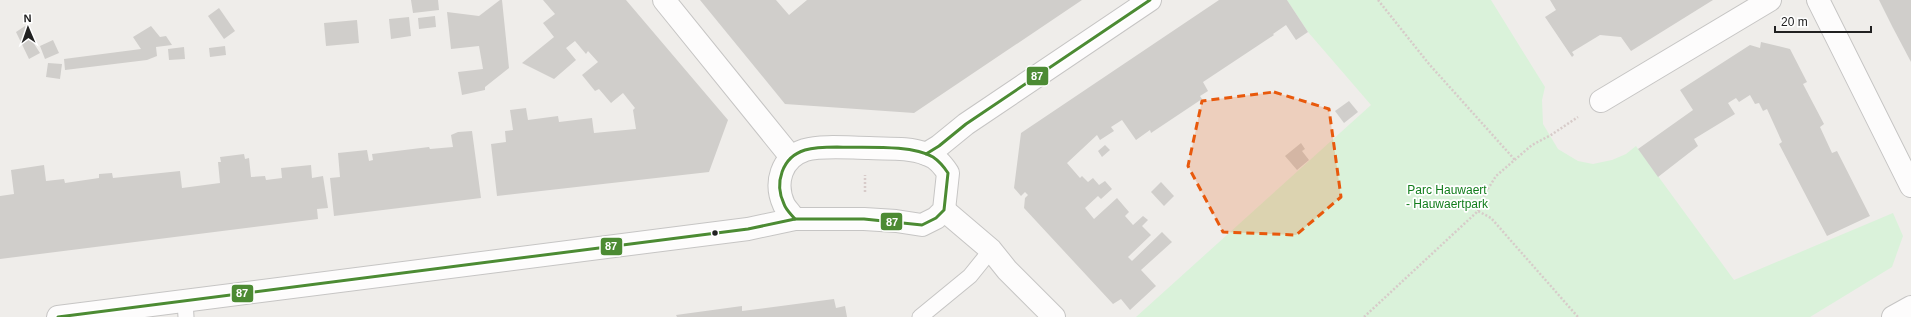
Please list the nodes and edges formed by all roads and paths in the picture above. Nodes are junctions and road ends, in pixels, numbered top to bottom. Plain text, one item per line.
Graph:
1 (664, 0) edge
2 (1150, 0) edge
3 (1378, 0) edge
4 (1770, 0) edge
5 (1818, 0) edge
6 (1601, 101) joint
7 (926, 154) junction
8 (791, 157) junction
9 (1515, 160) junction
10 (865, 169) dead end
11 (1911, 186) edge
12 (864, 198) dead end
13 (944, 210) junction
14 (1478, 211) junction
15 (795, 219) junction
16 (991, 250) junction
17 (1911, 307) edge
18 (186, 309) edge
19 (58, 317) edge
20 (920, 317) edge
21 (1054, 317) edge
22 (1364, 317) edge
23 (1578, 317) edge
24 (1893, 317) edge

1 - 8 street
2 - 7 street
3 - 9 path
4 - 6 street
5 - 11 street
6 - 9 path
7 - 8 street
7 - 13 street
8 - 15 street
9 - 14 path
10 - 12 path
13 - 15 street
13 - 16 street
14 - 22 path
14 - 23 path
15 - 18 street
16 - 20 lane
16 - 21 street
17 - 24 street
18 - 19 street

